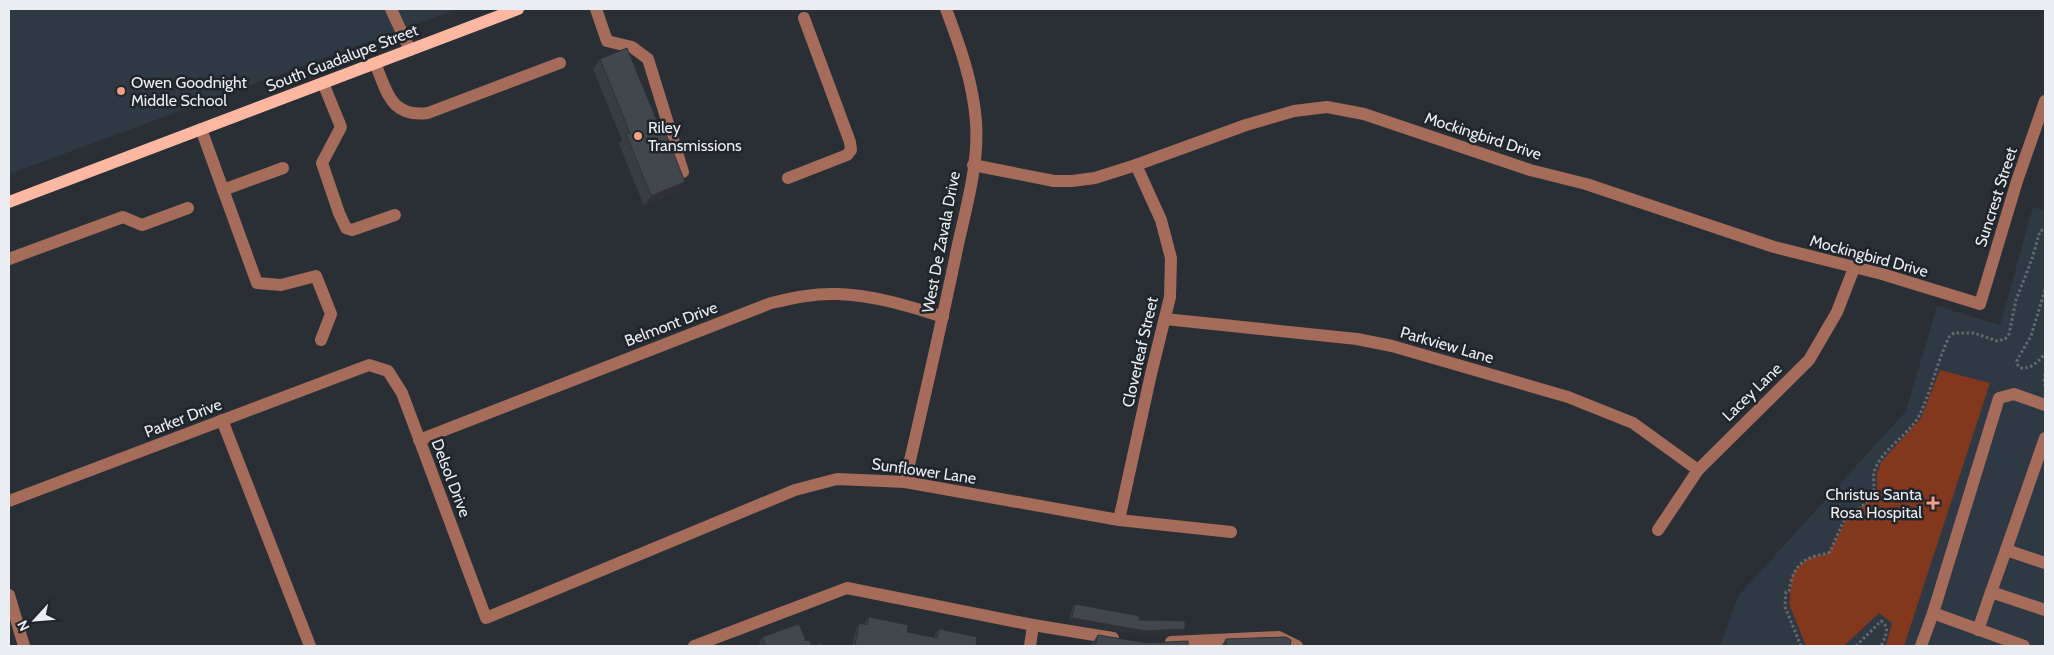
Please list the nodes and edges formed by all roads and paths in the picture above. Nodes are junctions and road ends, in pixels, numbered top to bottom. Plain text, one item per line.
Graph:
1 (392, 9) edge
2 (518, 9) edge
3 (596, 9) edge
4 (946, 9) edge
5 (804, 18) dead end
6 (410, 50) junction
7 (375, 63) junction
8 (560, 64) dead end
9 (322, 83) junction
10 (2045, 101) edge
11 (201, 129) junction
12 (973, 165) junction
13 (1136, 165) junction
14 (283, 168) dead end
15 (683, 172) edge
16 (788, 178) dead end
17 (224, 190) junction
18 (9, 202) edge
19 (188, 208) dead end
20 (394, 215) dead end
21 (2045, 229) edge
22 (9, 260) edge
23 (1854, 268) junction
24 (2045, 290) edge
25 (1980, 304) joint
26 (943, 317) junction
27 (1165, 319) junction
28 (321, 340) dead end
29 (2045, 354) edge
30 (369, 365) joint
31 (2045, 374) edge
32 (2045, 386) edge
33 (2045, 405) edge
34 (222, 420) junction
35 (2045, 438) edge
36 (419, 440) junction
37 (1698, 470) junction
38 (905, 482) junction
39 (9, 501) edge
40 (1120, 520) junction
41 (1658, 530) dead end
42 (1231, 532) dead end
43 (2006, 550) junction
44 (2045, 563) edge
45 (1991, 592) junction
46 (9, 594) edge
47 (2045, 610) edge
48 (1933, 614) junction
49 (486, 618) joint
50 (1034, 626) junction
51 (1978, 630) junction
52 (1124, 640) edge
53 (1162, 642) edge
54 (24, 646) edge
55 (310, 646) edge
56 (694, 646) edge
57 (1030, 646) edge
58 (1297, 646) edge
59 (1801, 646) edge
60 (1856, 646) edge
61 (1881, 646) edge
62 (1921, 646) edge
63 (2024, 646) edge

1 - 6 street
2 - 6 main road, South Guadalupe Street
3 - 15 street
4 - 12 street, West De Zavala Drive
5 - 16 street
6 - 7 main road, South Guadalupe Street
7 - 8 street
7 - 9 main road, South Guadalupe Street
9 - 11 main road, South Guadalupe Street
9 - 20 street
10 - 25 street, Suncrest Street
11 - 17 street
11 - 18 main road, South Guadalupe Street
12 - 13 street, Mockingbird Drive
12 - 26 street, West De Zavala Drive
13 - 23 street, Mockingbird Drive
13 - 27 street, Cloverleaf Street
14 - 17 street
17 - 28 street
19 - 22 street
21 - 59 path
23 - 25 street, Mockingbird Drive
23 - 37 street, Lacey Lane
24 - 29 path
26 - 36 street, Belmont Drive
26 - 38 street, West De Zavala Drive
27 - 37 street, Parkview Lane
27 - 40 street, Cloverleaf Street
30 - 34 street, Parker Drive
30 - 36 street, Delsol Drive
31 - 32 path
33 - 48 street
34 - 39 street, Parker Drive
34 - 55 street
35 - 43 street
36 - 49 street, Delsol Drive
37 - 41 street, Lacey Lane
38 - 40 street, Sunflower Lane
38 - 49 street, Sunflower Lane
40 - 42 street, Sunflower Lane
43 - 44 street
43 - 45 street
45 - 47 street
45 - 51 street
46 - 54 street
48 - 51 street
48 - 62 street
50 - 52 street
50 - 56 street
50 - 57 street
51 - 63 street
53 - 58 street
60 - 61 path

